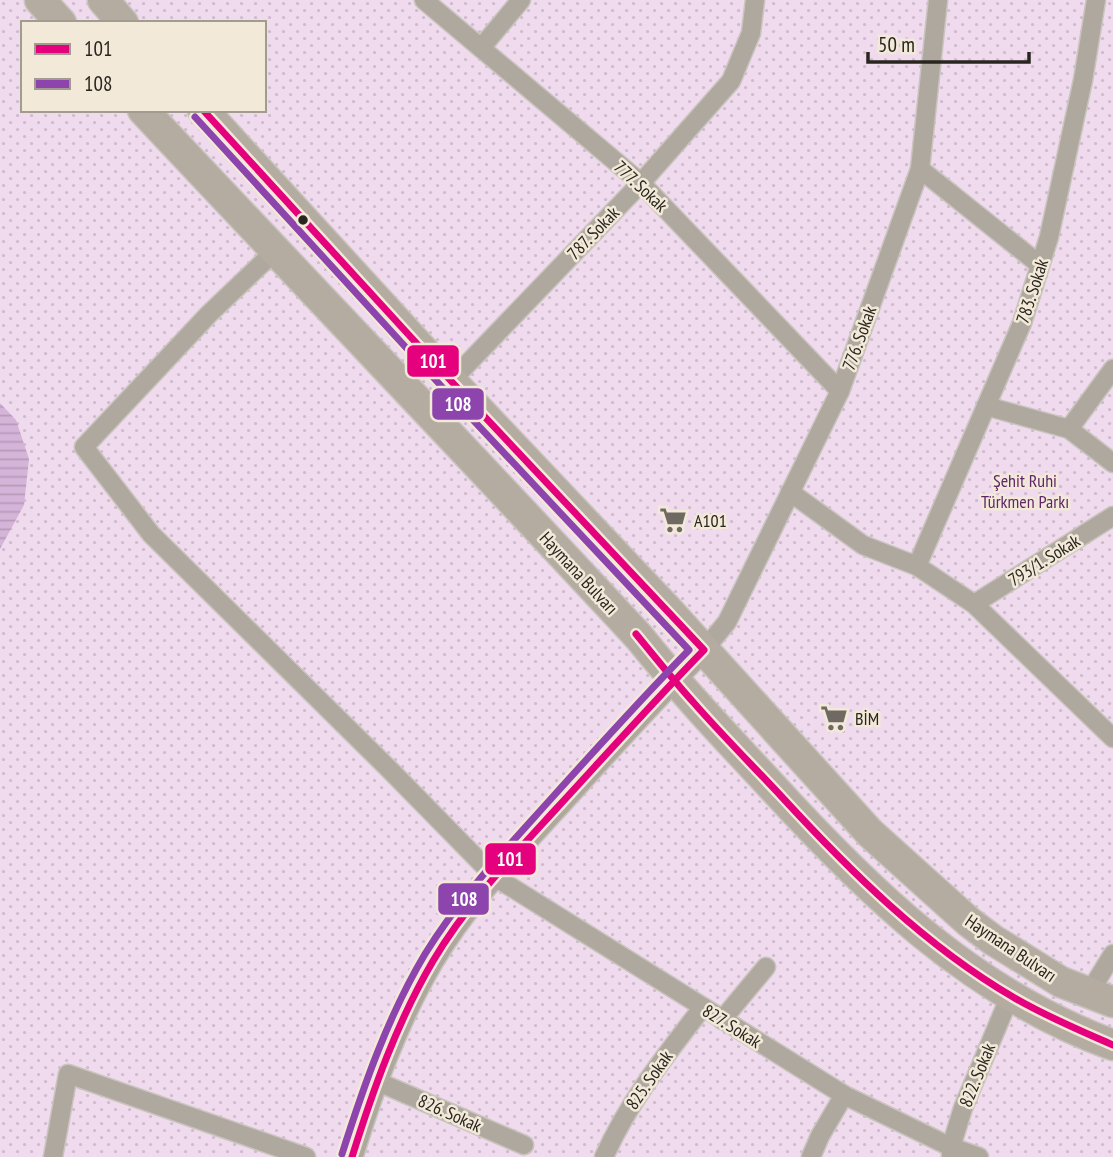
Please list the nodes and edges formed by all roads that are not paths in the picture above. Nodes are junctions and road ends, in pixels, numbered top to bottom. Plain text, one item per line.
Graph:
1 (40, 0) edge
2 (103, 0) edge
3 (424, 0) edge
4 (521, 0) edge
5 (755, 0) edge
6 (937, 0) edge
7 (1096, 0) edge
8 (59, 21) edge
9 (121, 21) edge
10 (481, 48) junction
11 (145, 112) edge
12 (206, 112) edge
13 (920, 169) junction
14 (641, 183) junction
15 (275, 251) junction
16 (1040, 265) junction
17 (1113, 369) edge
18 (451, 382) junction
19 (840, 391) junction
20 (986, 406) junction
21 (1069, 429) junction
22 (1113, 463) edge
23 (790, 492) junction
24 (1113, 516) edge
25 (917, 566) junction
26 (974, 604) junction
27 (704, 650) junction
28 (674, 681) junction
29 (1113, 738) edge
30 (495, 877) junction
31 (1113, 954) edge
32 (766, 967) dead end
33 (1010, 996) junction
34 (1101, 998) edge
35 (703, 1007) junction
36 (722, 1020) junction
37 (1113, 1045) edge
38 (376, 1081) junction
39 (844, 1095) junction
40 (524, 1145) dead end
41 (951, 1152) edge
42 (53, 1157) edge
43 (306, 1157) edge
44 (352, 1157) edge
45 (604, 1157) edge
46 (811, 1157) edge
47 (979, 1157) edge

1 - 8 highway
2 - 9 highway
3 - 10 street, 777. Sokak
4 - 10 street
5 - 14 street, 787. Sokak
6 - 13 street, 776. Sokak
7 - 16 street, 783. Sokak
10 - 14 street, 777. Sokak
11 - 15 highway, Haymana Bulvarı
12 - 18 highway, Haymana Bulvarı
13 - 16 street
13 - 19 street, 776. Sokak
14 - 18 street, 787. Sokak
14 - 19 street, 777. Sokak
15 - 28 highway, Haymana Bulvarı
15 - 30 street, 827. Sokak
16 - 20 street, 783. Sokak
17 - 21 street
18 - 27 highway, Haymana Bulvarı
19 - 23 street, 776. Sokak
20 - 21 street
20 - 25 street, 783. Sokak
21 - 22 street
23 - 25 street
23 - 27 street, 776. Sokak
24 - 26 street, 793/1. Sokak
25 - 26 street
26 - 29 street
27 - 28 street
27 - 34 highway, Haymana Bulvarı
28 - 30 street
28 - 33 highway, Haymana Bulvarı
30 - 35 street, 827. Sokak
30 - 38 street
31 - 34 street
32 - 36 street
33 - 37 highway, Haymana Bulvarı
33 - 41 street, 822. Sokak
35 - 36 street, 827. Sokak
35 - 45 street, 825. Sokak
36 - 39 street, 827. Sokak
38 - 40 street, 826. Sokak
38 - 44 street
39 - 41 street, 827. Sokak
39 - 46 street
41 - 47 street, 827. Sokak
42 - 43 street

